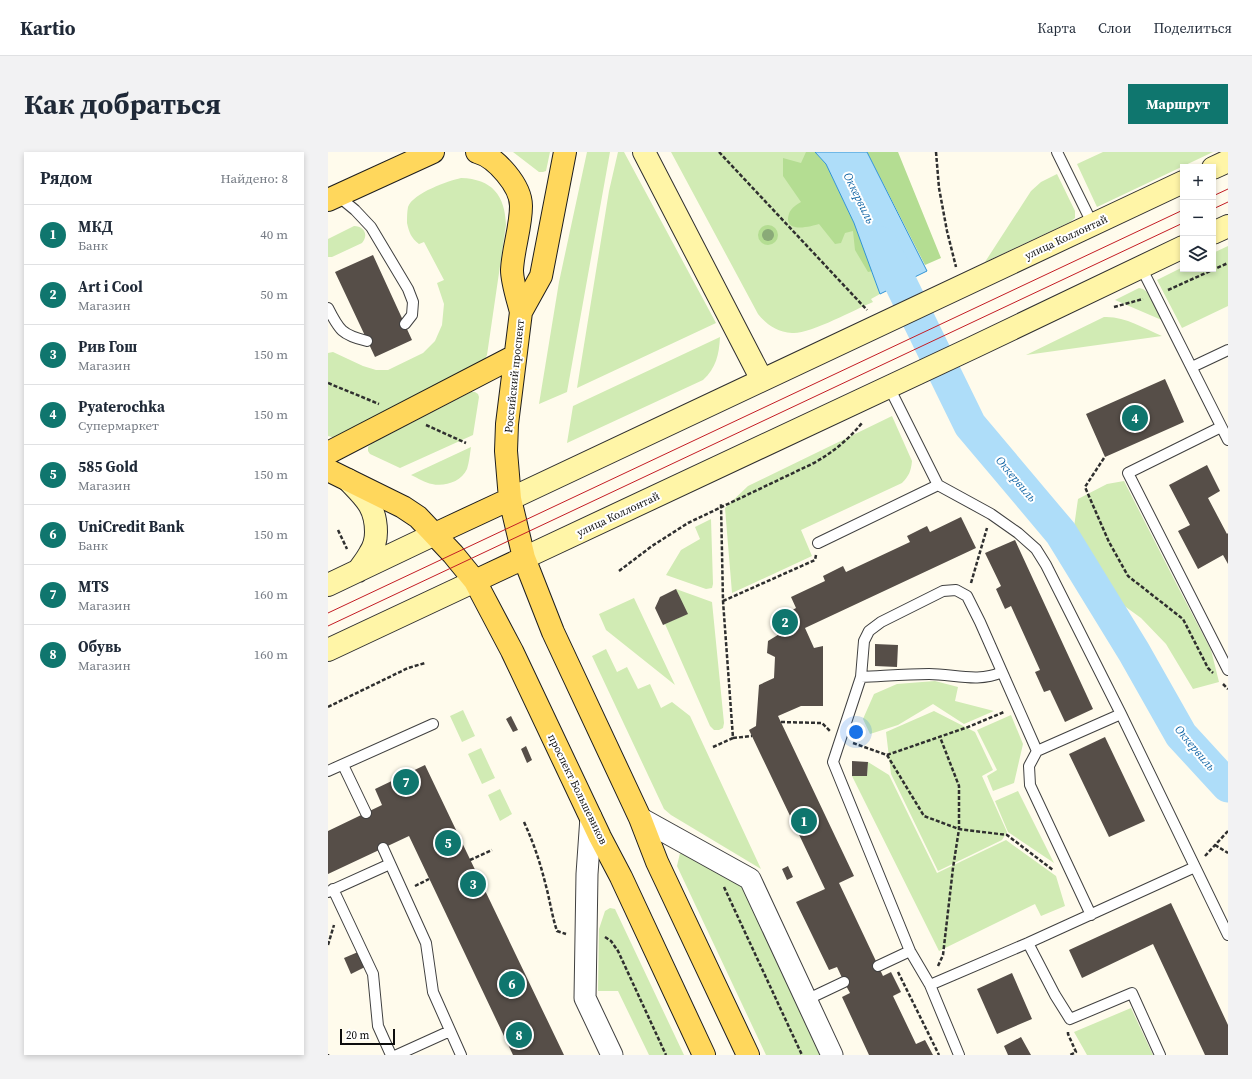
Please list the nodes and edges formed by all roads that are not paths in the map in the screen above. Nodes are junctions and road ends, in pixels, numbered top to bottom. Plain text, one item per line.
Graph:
1 (433, 152) edge
2 (477, 152) edge
3 (565, 152) edge
4 (1058, 152) edge
5 (643, 153) edge
6 (1228, 161) edge
7 (1216, 167) edge
8 (1180, 183) edge
9 (333, 198) edge
10 (1093, 225) junction
11 (1228, 226) edge
12 (1216, 232) edge
13 (1180, 248) edge
14 (1141, 267) junction
15 (328, 308) edge
16 (521, 312) junction
17 (405, 324) dead end
18 (367, 341) dead end
19 (1228, 350) edge
20 (515, 356) junction
21 (1192, 367) junction
22 (762, 380) junction
23 (889, 387) junction
24 (1221, 427) junction
25 (1228, 440) edge
26 (328, 453) edge
27 (337, 474) edge
28 (938, 485) junction
29 (510, 499) junction
30 (435, 534) junction
31 (818, 543) road end
32 (524, 558) junction
33 (358, 571) junction
34 (475, 581) junction
35 (328, 585) edge
36 (328, 650) edge
37 (1228, 670) edge
38 (1002, 672) junction
39 (861, 677) junction
40 (1121, 714) junction
41 (433, 724) dead end
42 (1037, 751) junction
43 (343, 765) junction
44 (328, 771) edge
45 (366, 812) dead end
46 (591, 817) junction
47 (640, 818) junction
48 (383, 848) dead end
49 (390, 864) junction
50 (1195, 867) junction
51 (331, 890) edge
52 (1091, 914) junction
53 (1228, 935) edge
54 (1028, 943) junction
55 (910, 951) junction
56 (878, 966) dead end
57 (844, 982) dead end
58 (930, 985) junction
59 (806, 1000) junction
60 (450, 1031) junction
61 (391, 1055) edge
62 (397, 1055) edge
63 (461, 1055) edge
64 (612, 1055) edge
65 (704, 1055) edge
66 (748, 1055) edge
67 (832, 1055) edge
68 (959, 1055) edge
69 (1160, 1055) edge

1 - 9 main road
2 - 16 main road
3 - 16 main road, Российский проспект
4 - 10 lane
5 - 22 main road
6 - 7 main road
8 - 10 main road, улица Коллонтай
9 - 17 lane
10 - 22 main road, улица Коллонтай
11 - 12 main road
13 - 14 main road
14 - 21 lane
14 - 23 main road, улица Коллонтай
15 - 18 lane
16 - 20 main road, Российский проспект
19 - 21 lane
20 - 26 main road
20 - 29 main road, Российский проспект
21 - 24 lane
22 - 29 main road
23 - 28 lane
23 - 32 main road, улица Коллонтай
24 - 25 lane
24 - 37 lane
27 - 30 main road, проспект Большевиков
27 - 33 main road
28 - 31 lane
28 - 40 lane
29 - 30 main road
29 - 32 main road, Российский проспект
30 - 33 main road
30 - 34 main road, проспект Большевиков
32 - 34 main road, улица Коллонтай
32 - 47 main road
33 - 35 main road
34 - 36 main road, улица Коллонтай
34 - 46 main road, проспект Большевиков
38 - 39 lane
38 - 39 lane
38 - 42 lane
39 - 55 lane
40 - 42 lane
40 - 50 lane
41 - 43 lane
42 - 52 lane
43 - 44 lane
43 - 45 lane
46 - 64 street
46 - 65 main road, проспект Большевиков
47 - 59 street
47 - 66 main road
48 - 49 lane
49 - 51 lane
49 - 60 lane
50 - 52 lane
50 - 53 lane
51 - 61 lane
52 - 54 lane
54 - 58 lane
54 - 69 lane
55 - 56 lane
55 - 58 lane
57 - 59 lane
58 - 68 lane
59 - 67 street
60 - 62 lane
60 - 63 lane

